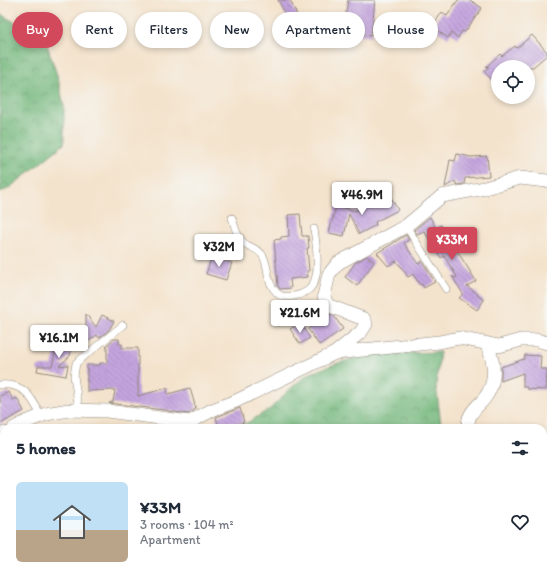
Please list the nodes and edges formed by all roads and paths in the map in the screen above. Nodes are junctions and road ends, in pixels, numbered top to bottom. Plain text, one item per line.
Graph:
1 (547, 181) edge
2 (232, 218) dead end
3 (406, 226) junction
4 (314, 229) dead end
5 (322, 276) junction
6 (446, 289) dead end
7 (123, 325) dead end
8 (486, 342) junction
9 (547, 343) edge
10 (335, 353) junction
11 (0, 385) edge
12 (79, 410) junction
13 (41, 416) junction
14 (22, 424) edge
15 (469, 424) edge

1 - 3 street
2 - 5 lane
3 - 5 street
3 - 6 lane
4 - 5 lane
5 - 10 street
7 - 12 lane
8 - 9 street
8 - 10 street
8 - 15 street
10 - 12 street
11 - 13 lane
12 - 13 street
13 - 14 street

